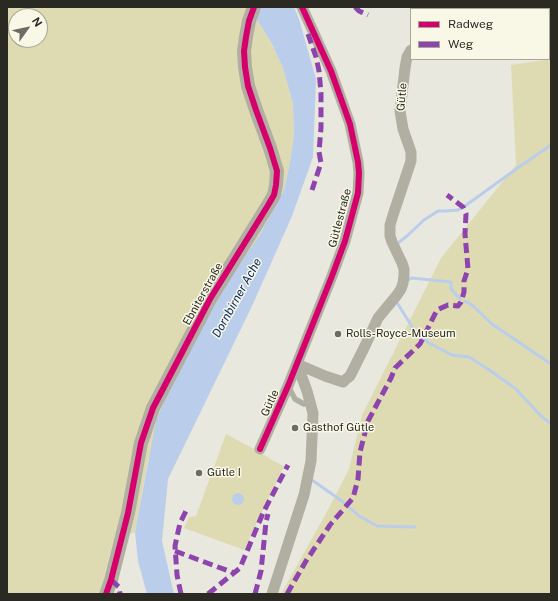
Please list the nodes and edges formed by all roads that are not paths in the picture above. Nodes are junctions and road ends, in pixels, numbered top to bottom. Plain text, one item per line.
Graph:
1 (254, 7) edge
2 (302, 7) edge
3 (410, 52) edge
4 (297, 364) junction
5 (288, 386) junction
6 (310, 403) junction
7 (260, 449) dead end
8 (106, 594) edge
9 (272, 594) edge

1 - 8 street, Ebniterstraße
2 - 4 street, Gütlestraße
3 - 4 street, Gütle
4 - 5 street, Gütle
4 - 6 street
5 - 6 lane
5 - 7 street, Gütle
6 - 9 street

